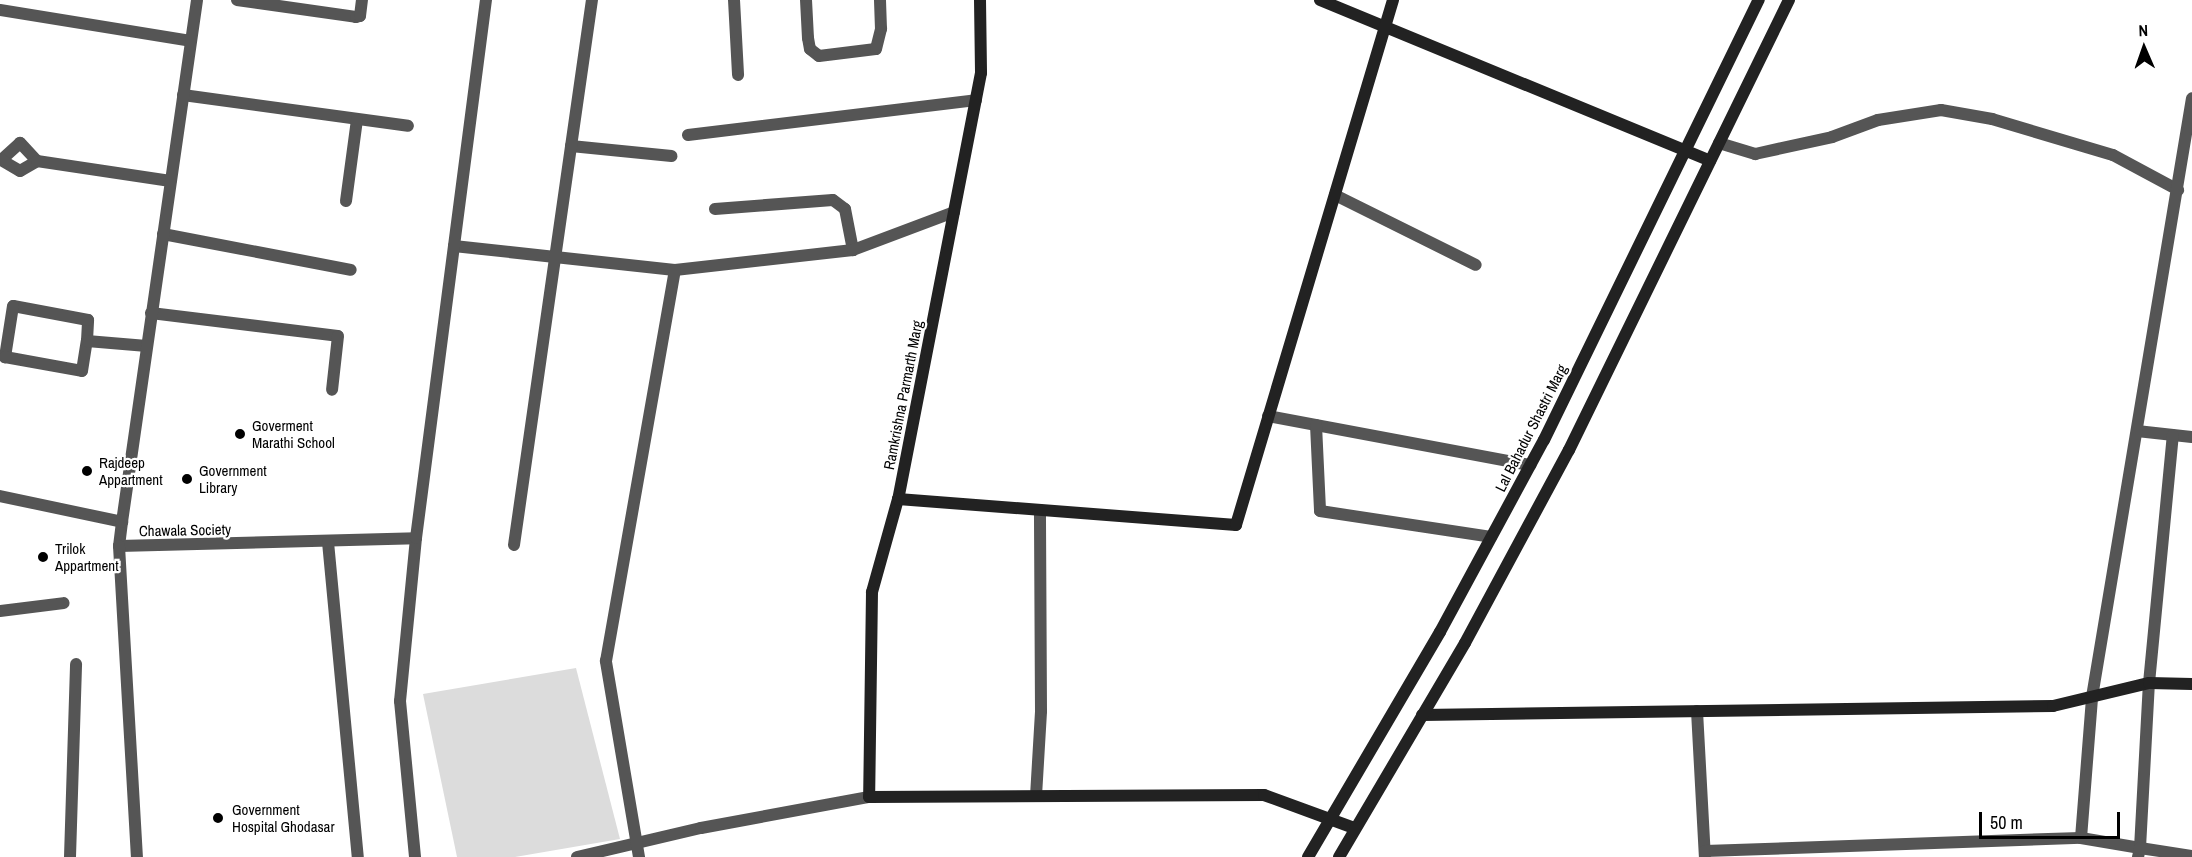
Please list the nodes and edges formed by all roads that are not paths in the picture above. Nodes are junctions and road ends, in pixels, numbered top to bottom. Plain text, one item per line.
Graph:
1 (197, 0) edge
2 (237, 0) edge
3 (362, 0) edge
4 (486, 0) edge
5 (592, 0) edge
6 (734, 0) edge
7 (806, 0) edge
8 (880, 0) edge
9 (980, 0) edge
10 (1320, 0) edge
11 (1393, 0) edge
12 (1759, 0) edge
13 (1789, 0) edge
14 (310, 5) edge
15 (0, 10) edge
16 (1386, 25) junction
17 (191, 41) junction
18 (738, 75) dead end
19 (183, 95) junction
20 (2192, 98) edge
21 (976, 100) junction
22 (357, 120) junction
23 (408, 126) dead end
24 (688, 135) dead end
25 (1719, 143) junction
26 (571, 146) junction
27 (1684, 151) junction
28 (672, 156) dead end
29 (1710, 160) junction
30 (37, 161) dead end
31 (171, 181) junction
32 (2178, 190) junction
33 (1335, 195) junction
34 (346, 201) dead end
35 (715, 209) dead end
36 (954, 212) junction
37 (163, 234) junction
38 (454, 246) junction
39 (853, 250) junction
40 (555, 257) junction
41 (1476, 265) dead end
42 (351, 270) dead end
43 (675, 270) junction
44 (151, 314) junction
45 (87, 341) junction
46 (147, 346) junction
47 (332, 390) dead end
48 (1268, 416) junction
49 (1316, 425) junction
50 (2138, 431) junction
51 (2173, 435) junction
52 (2192, 437) edge
53 (1530, 465) junction
54 (0, 496) edge
55 (898, 499) junction
56 (1040, 510) junction
57 (122, 522) junction
58 (1491, 537) junction
59 (416, 538) junction
60 (328, 542) junction
61 (514, 545) dead end
62 (119, 546) junction
63 (64, 603) dead end
64 (0, 611) edge
65 (76, 664) dead end
66 (2150, 683) junction
67 (2192, 684) edge
68 (2092, 697) junction
69 (1697, 711) junction
70 (1422, 715) junction
71 (1036, 796) junction
72 (868, 797) junction
73 (1329, 816) junction
74 (1354, 828) junction
75 (2081, 838) junction
76 (633, 844) junction
77 (2139, 852) edge
78 (1705, 854) edge
79 (2192, 856) edge
80 (70, 857) edge
81 (137, 857) edge
82 (358, 857) edge
83 (415, 857) edge
84 (577, 857) edge
85 (639, 857) edge
86 (1308, 857) edge
87 (1339, 857) edge

1 - 17 street
2 - 14 street
3 - 14 street
4 - 38 street
5 - 26 street
6 - 18 street
7 - 8 street
9 - 21 street, Ramkrishna Parmarth Marg
10 - 16 street
11 - 16 street
12 - 27 street, Lal Bahadur Shastri Marg
13 - 25 street
15 - 17 street
16 - 27 street
16 - 33 street
17 - 19 street
19 - 22 street
19 - 31 street
20 - 32 street
21 - 24 street
21 - 36 street, Ramkrishna Parmarth Marg
22 - 23 street
22 - 34 street
25 - 29 street
25 - 32 street
26 - 28 street
26 - 40 street
27 - 29 street
27 - 53 street, Lal Bahadur Shastri Marg
29 - 70 street
30 - 31 street
31 - 37 street
32 - 50 street
33 - 41 street
33 - 48 street
35 - 39 street
36 - 39 street
36 - 55 street, Ramkrishna Parmarth Marg
37 - 42 street
37 - 44 street
38 - 40 street
38 - 59 street
39 - 43 street
40 - 43 street
40 - 61 street
43 - 76 street
44 - 46 street
44 - 47 street
45 - 45 street
45 - 46 street
46 - 57 street
48 - 49 street
48 - 56 street
49 - 53 street
49 - 58 street
50 - 51 street
50 - 68 street
51 - 52 street
51 - 66 street
53 - 58 street, Lal Bahadur Shastri Marg
54 - 57 street, Chawala Society
55 - 56 street
55 - 72 street, Ramkrishna Parmarth Marg
56 - 71 street
57 - 62 street, Chawala Society
58 - 73 street, Lal Bahadur Shastri Marg
59 - 60 street, Chawala Society
59 - 83 street
60 - 62 street, Chawala Society
60 - 82 street
62 - 81 street
63 - 64 street
65 - 80 street
66 - 67 street
66 - 68 street
66 - 77 street
68 - 69 street
68 - 75 street
69 - 70 street
69 - 78 street
70 - 74 street
71 - 72 street
71 - 73 street
72 - 76 street
73 - 74 street
73 - 86 street, Lal Bahadur Shastri Marg
74 - 87 street
75 - 77 street
75 - 78 street
76 - 84 street
76 - 85 street
77 - 79 street

